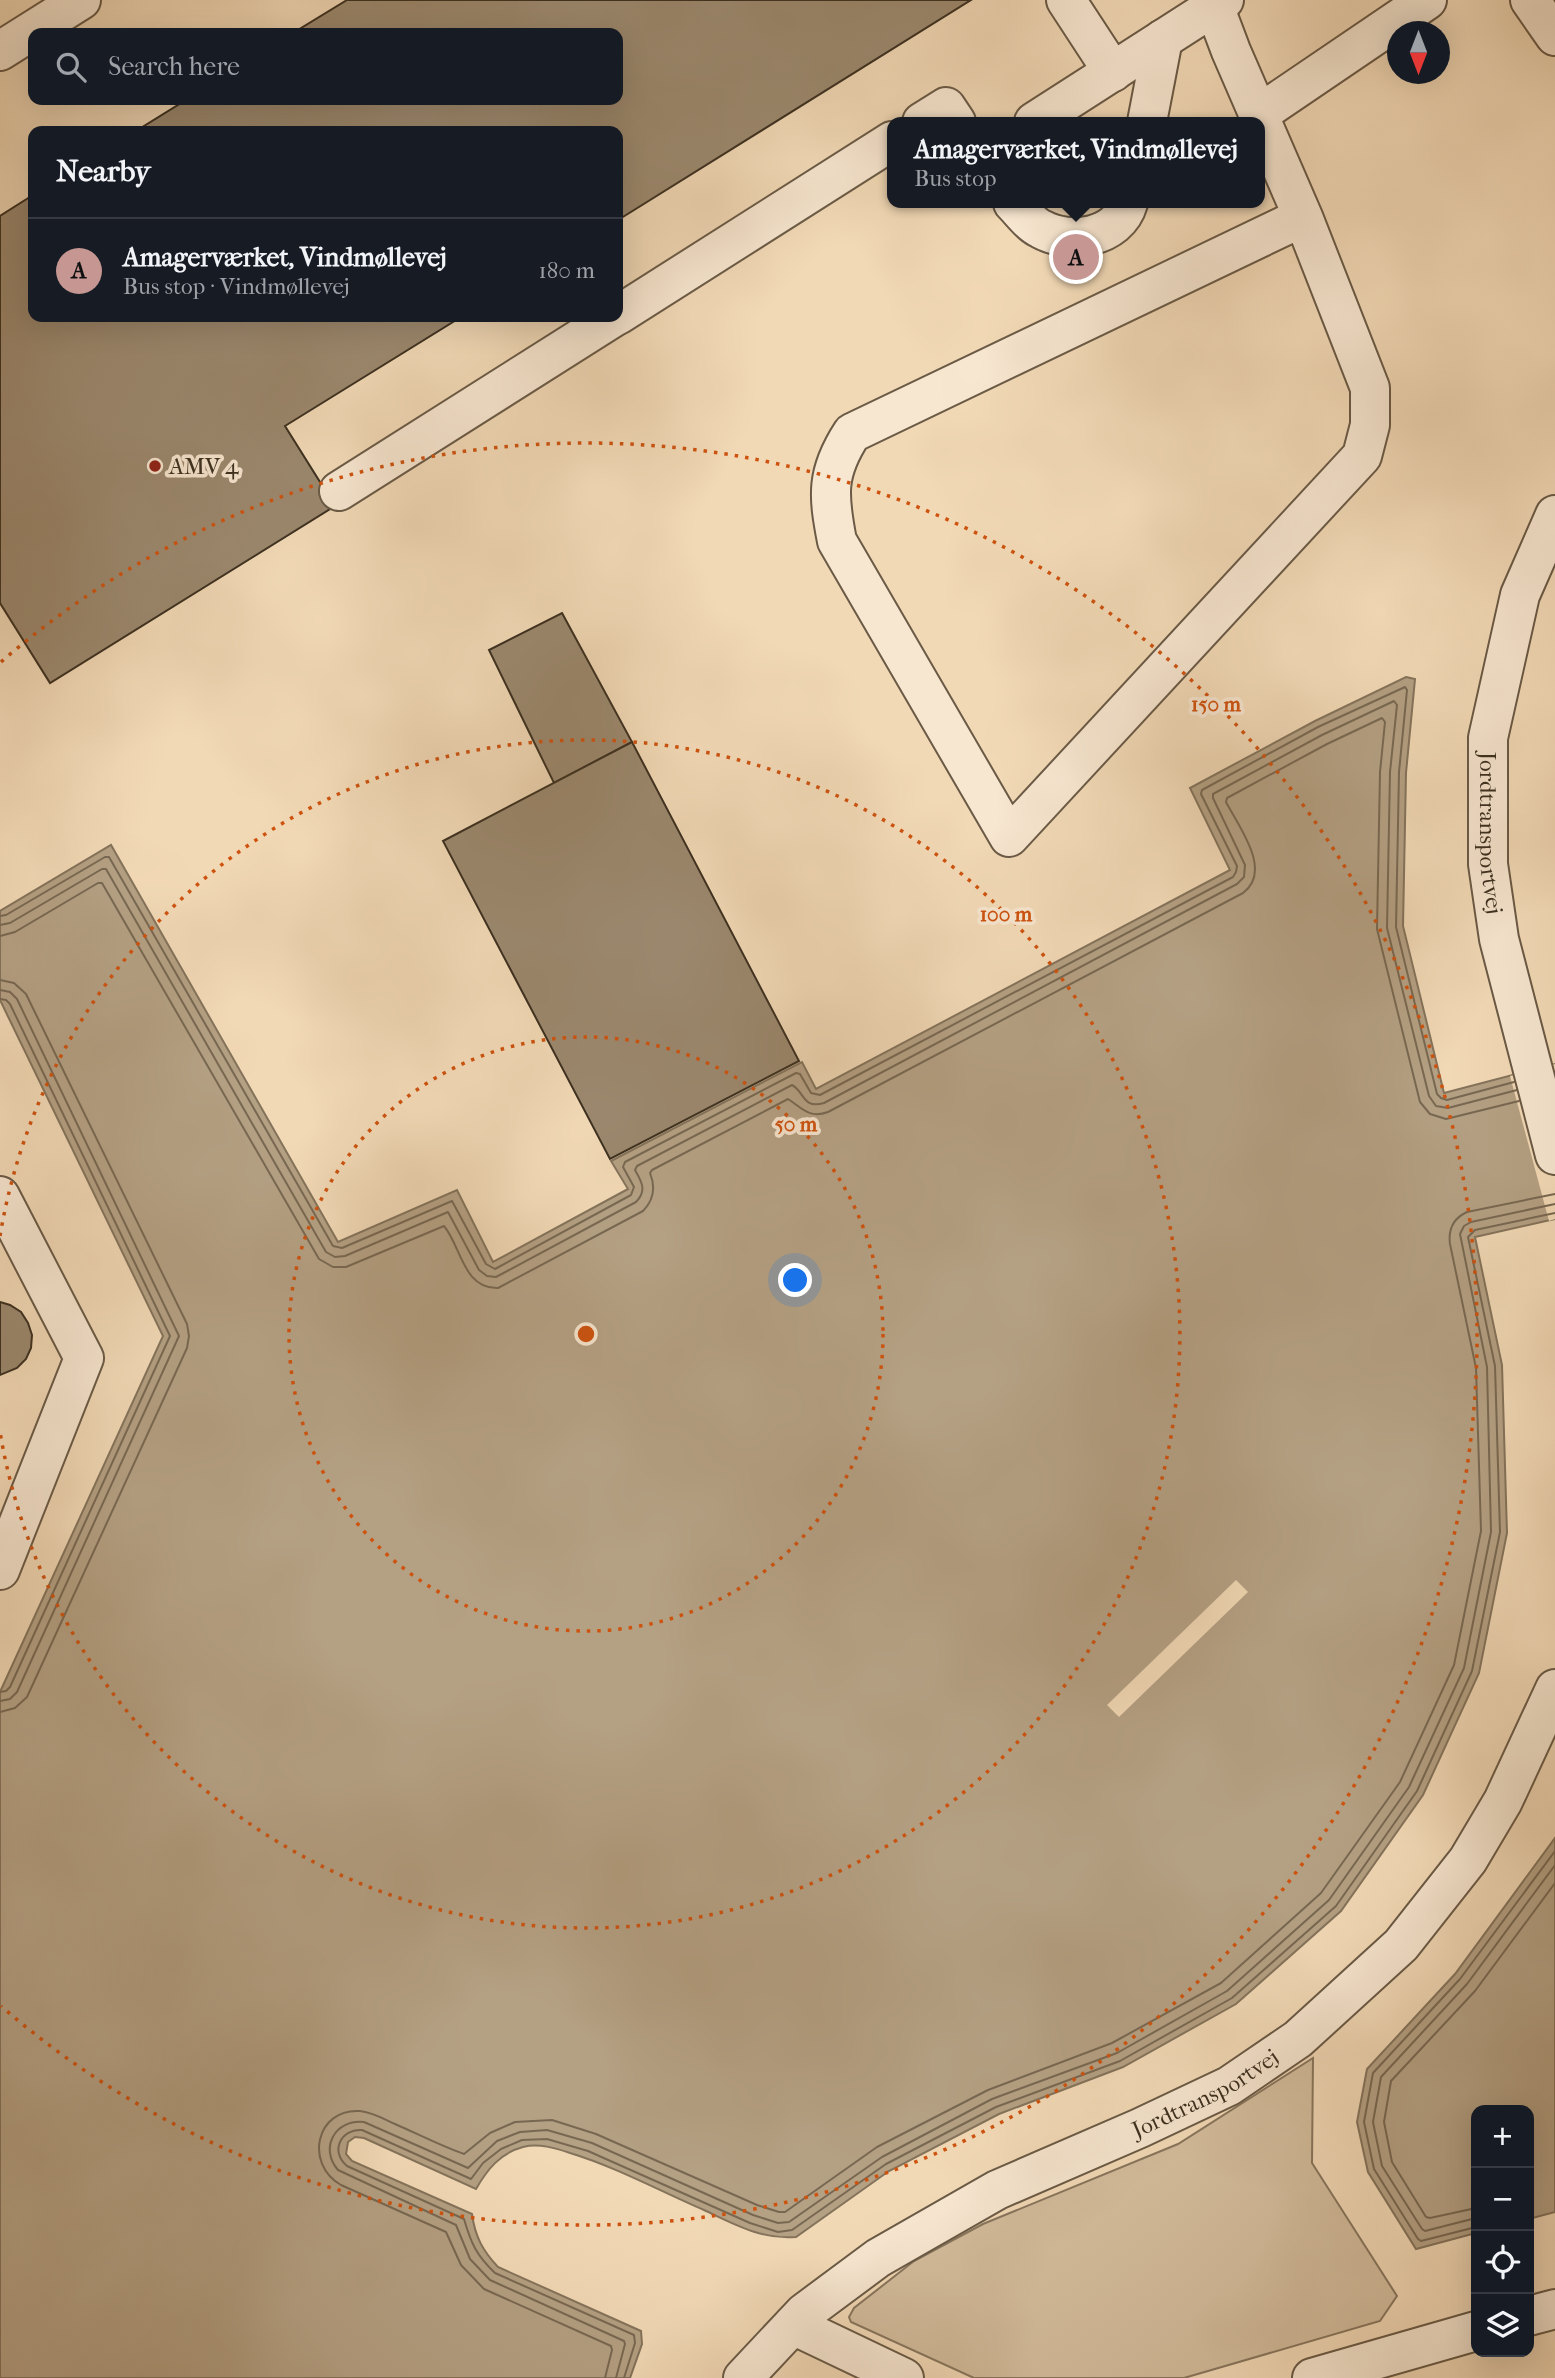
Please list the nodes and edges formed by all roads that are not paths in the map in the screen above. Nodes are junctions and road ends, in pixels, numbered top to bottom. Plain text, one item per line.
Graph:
1 (81, 0) edge
2 (1066, 0) edge
3 (1427, 0) edge
4 (1530, 0) edge
5 (1219, 3) edge
6 (37, 28) edge
7 (28, 33) edge
8 (1555, 36) edge
9 (1163, 39) junction
10 (0, 51) edge
11 (1113, 72) junction
12 (1259, 114) junction
13 (930, 117) edge
14 (953, 117) edge
15 (1042, 117) edge
16 (1148, 117) edge
17 (1260, 117) edge
18 (1265, 128) edge
19 (887, 144) edge
20 (1018, 208) edge
21 (1126, 208) edge
22 (1303, 217) junction
23 (623, 312) edge
24 (606, 322) edge
25 (338, 491) dead end
26 (1555, 515) edge
27 (1555, 1155) edge
28 (0, 1196) edge
29 (0, 1570) edge
30 (1555, 1689) edge
31 (1555, 2309) edge
32 (1534, 2315) edge
33 (793, 2325) junction
34 (1471, 2332) edge
35 (743, 2378) edge
36 (905, 2378) edge
37 (1312, 2378) edge

1 - 6 street
2 - 11 street
3 - 12 street
4 - 8 street
5 - 9 street
5 - 12 street
7 - 10 street
9 - 11 street
9 - 16 street
11 - 15 street
12 - 17 street
13 - 14 street
18 - 22 street
19 - 23 street
20 - 21 street
22 - 22 street
24 - 25 street
26 - 27 street, Jordtransportvej
28 - 29 street
30 - 33 street, Jordtransportvej
31 - 32 street
33 - 35 street, Jordtransportvej
33 - 36 street
34 - 37 street

